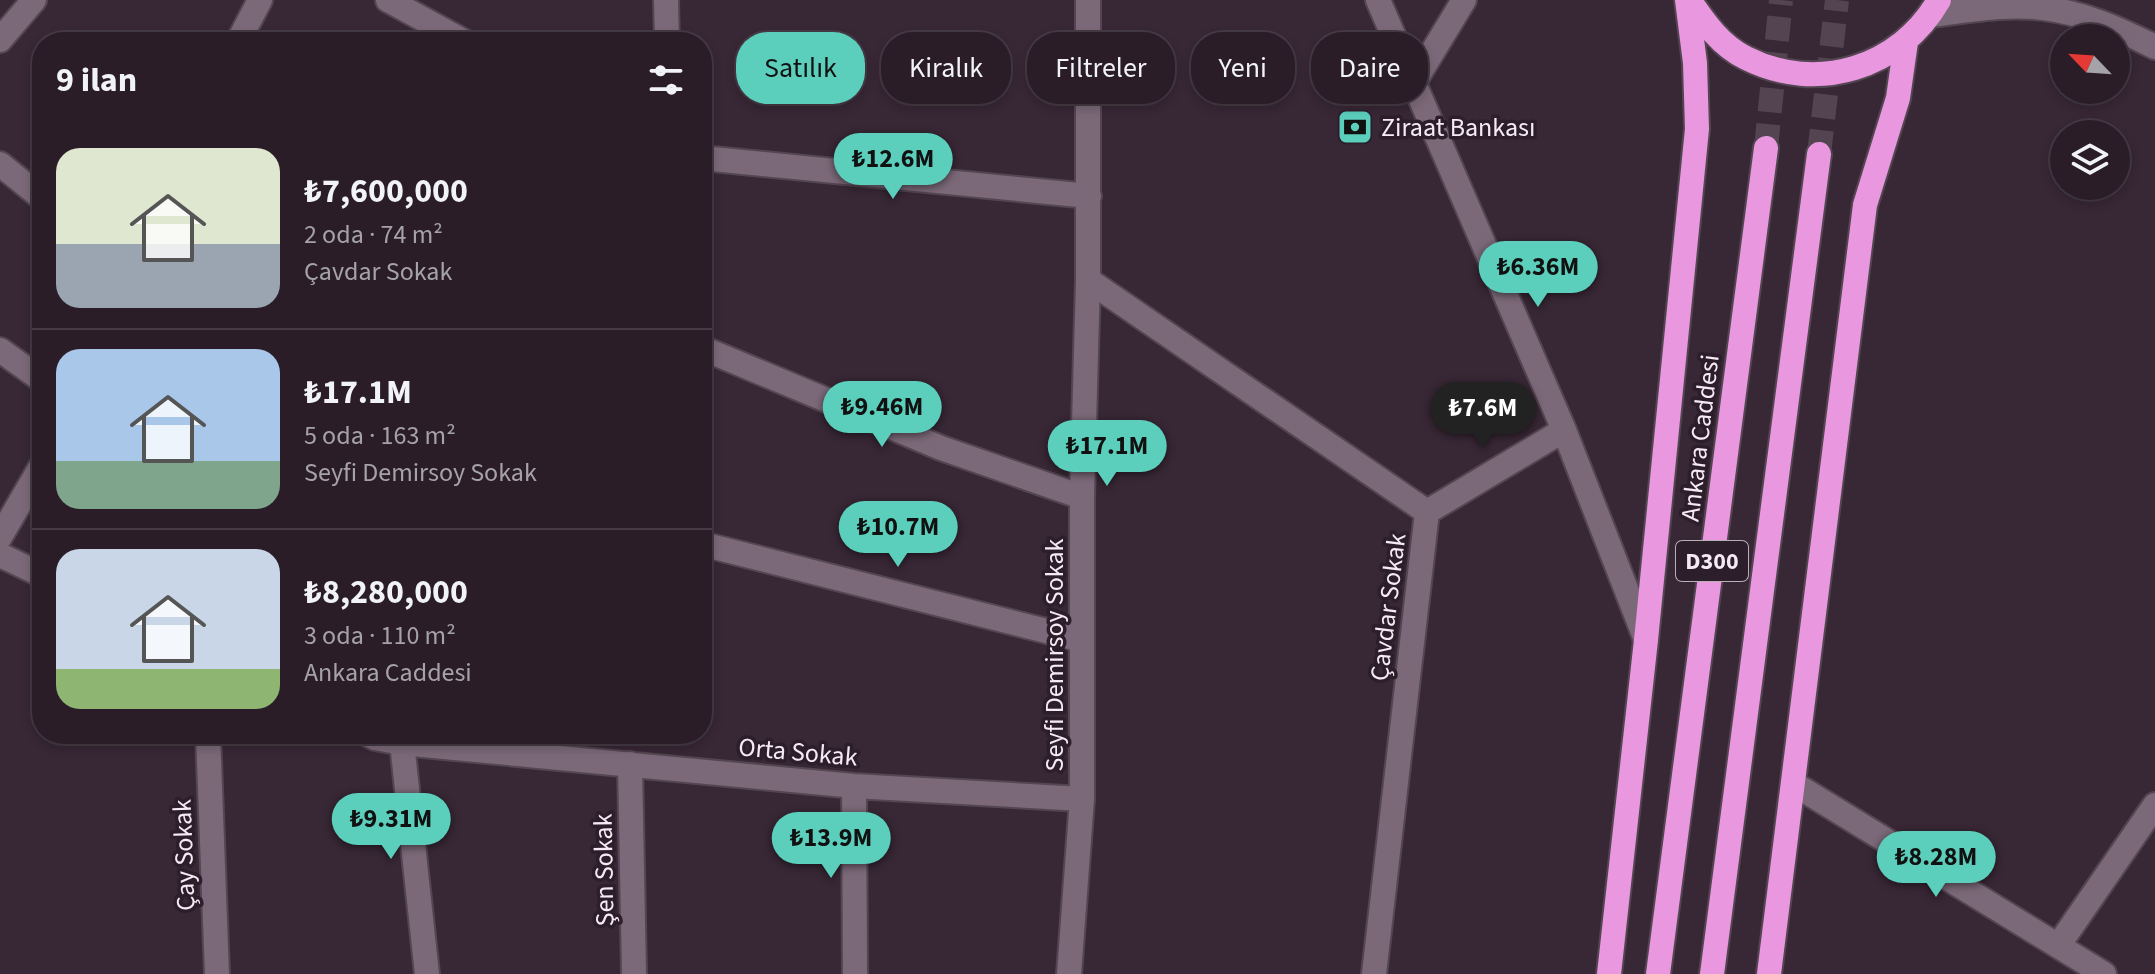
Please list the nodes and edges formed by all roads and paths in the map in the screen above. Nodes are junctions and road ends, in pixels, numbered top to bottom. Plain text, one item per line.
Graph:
1 (34, 0) edge
2 (260, 0) edge
3 (388, 0) edge
4 (666, 0) edge
5 (1088, 0) edge
6 (1378, 0) edge
7 (1464, 0) edge
8 (1688, 0) edge
9 (1935, 8) edge
10 (243, 32) edge
11 (447, 32) edge
12 (667, 32) edge
13 (1391, 32) edge
14 (0, 40) edge
15 (1906, 42) junction
16 (2155, 47) edge
17 (1428, 59) edge
18 (1422, 104) edge
19 (1766, 148) tunnel mouth
20 (1819, 154) tunnel mouth
21 (712, 159) edge
22 (0, 164) edge
23 (32, 190) edge
24 (1089, 196) junction
25 (1088, 280) junction
26 (0, 350) edge
27 (712, 352) edge
28 (32, 373) edge
29 (1564, 430) junction
30 (32, 482) edge
31 (1082, 497) junction
32 (1427, 512) junction
33 (0, 537) edge
34 (712, 547) edge
35 (0, 555) edge
36 (32, 570) edge
37 (1082, 640) junction
38 (1646, 640) junction
39 (208, 744) edge
40 (402, 744) edge
41 (413, 744) edge
42 (630, 764) junction
43 (1794, 784) junction
44 (854, 786) junction
45 (1082, 799) junction
46 (2155, 805) edge
47 (2058, 946) junction
48 (217, 974) edge
49 (427, 974) edge
50 (634, 974) edge
51 (855, 974) edge
52 (1069, 974) edge
53 (1374, 974) edge
54 (1609, 974) edge
55 (1658, 974) edge
56 (1712, 974) edge
57 (1769, 974) edge
58 (2104, 974) edge

1 - 14 street
2 - 10 street
3 - 11 street
4 - 12 street
5 - 24 street, Seyfi Demirsoy Sokak
6 - 13 street
7 - 17 street
8 - 15 highway
8 - 38 highway
9 - 15 highway
9 - 16 street
15 - 43 highway
18 - 29 street
19 - 55 highway, Ankara Caddesi / D300
20 - 56 highway, D300
21 - 24 street
22 - 23 street
24 - 25 street, Seyfi Demirsoy Sokak
25 - 31 street, Seyfi Demirsoy Sokak
25 - 32 street, Çavdar Sokak
26 - 28 street
27 - 31 street
29 - 32 street
29 - 38 street
30 - 33 street
31 - 37 street, Seyfi Demirsoy Sokak
32 - 53 street, Çavdar Sokak
34 - 37 street
35 - 36 street
37 - 45 street, Seyfi Demirsoy Sokak
38 - 54 highway
39 - 48 street, Çay Sokak
40 - 49 street
41 - 42 street, Orta Sokak
42 - 44 street, Orta Sokak
42 - 50 street, Şen Sokak
43 - 47 street
43 - 57 highway
44 - 45 street, Orta Sokak
44 - 51 street
45 - 52 street, Seyfi Demirsoy Sokak
46 - 47 street
47 - 58 street

